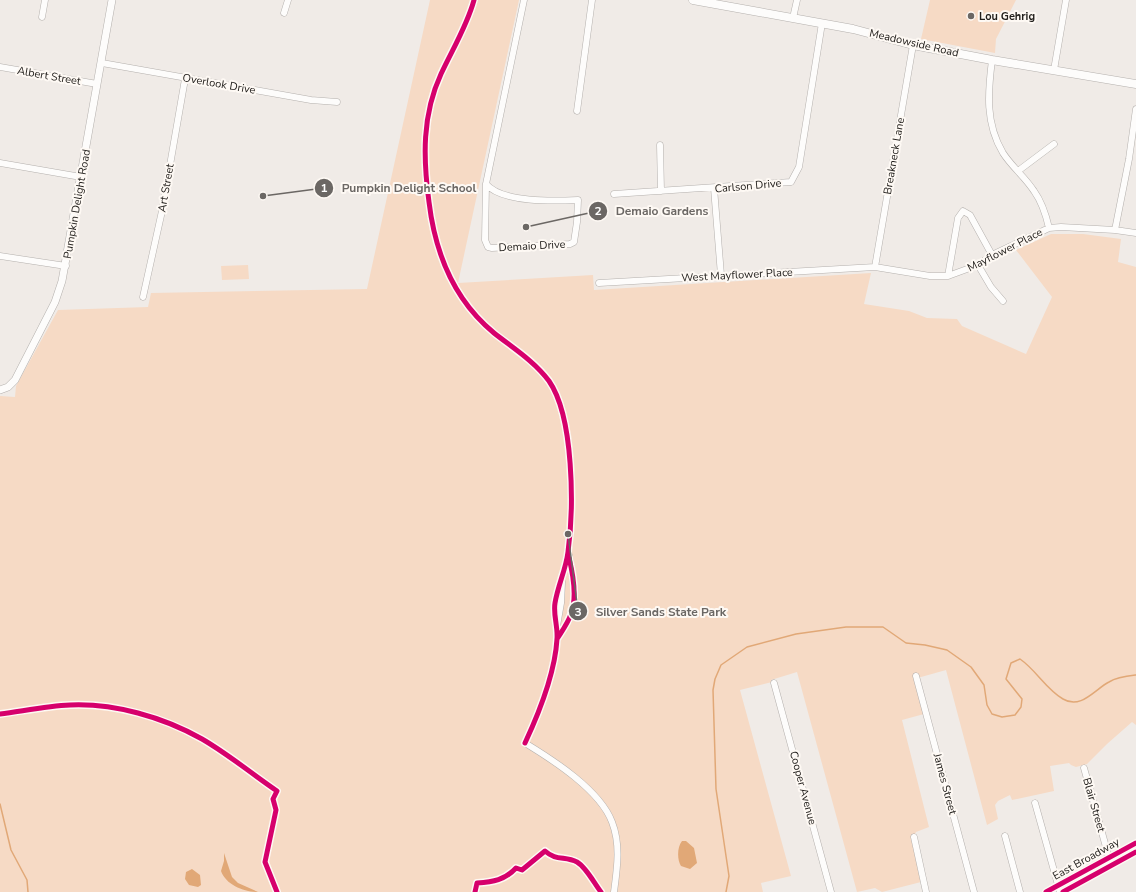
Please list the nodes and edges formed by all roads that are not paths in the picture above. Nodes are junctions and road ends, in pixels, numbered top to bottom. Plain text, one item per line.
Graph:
1 (46, 0) edge
2 (112, 0) edge
3 (288, 0) edge
4 (474, 0) edge
5 (524, 0) edge
6 (592, 0) edge
7 (693, 0) edge
8 (797, 0) edge
9 (1066, 0) edge
10 (284, 13) dead end
11 (42, 17) dead end
12 (793, 18) junction
13 (822, 23) junction
14 (914, 45) junction
15 (992, 60) junction
16 (102, 63) junction
17 (0, 67) edge
18 (1054, 70) junction
19 (185, 79) junction
20 (98, 84) junction
21 (1136, 84) edge
22 (337, 102) dead end
23 (1136, 109) edge
24 (577, 111) dead end
25 (1054, 144) dead end
26 (660, 145) dead end
27 (1129, 159) junction
28 (1136, 160) edge
29 (0, 162) edge
30 (1018, 171) junction
31 (81, 176) junction
32 (486, 184) junction
33 (714, 188) junction
34 (661, 191) junction
35 (614, 194) dead end
36 (1049, 228) junction
37 (1115, 230) junction
38 (1136, 233) edge
39 (992, 255) junction
40 (0, 256) edge
41 (978, 265) junction
42 (66, 266) junction
43 (875, 267) junction
44 (721, 275) junction
45 (948, 276) junction
46 (599, 283) dead end
47 (143, 297) dead end
48 (1003, 301) dead end
49 (0, 390) edge
50 (568, 554) junction
51 (557, 639) junction
52 (916, 676) dead end
53 (774, 683) dead end
54 (1084, 768) dead end
55 (1035, 803) dead end
56 (1005, 836) dead end
57 (914, 837) dead end
58 (1136, 843) edge
59 (1136, 852) edge
60 (1109, 858) junction
61 (1111, 865) junction
62 (1060, 890) edge
63 (614, 892) edge
64 (831, 892) edge
65 (926, 892) edge
66 (974, 892) edge
67 (1020, 892) edge
68 (1046, 892) edge

1 - 11 street
2 - 16 street, Pumpkin Delight Road
3 - 10 street
4 - 50 street
5 - 32 street, Demaio Drive
6 - 24 street
7 - 12 main road, Meadowside Road
8 - 12 street
9 - 18 street
12 - 13 main road, Meadowside Road
13 - 14 main road, Meadowside Road
13 - 33 street, Carlson Drive
14 - 15 main road, Meadowside Road
14 - 43 street, Breakneck Lane
15 - 18 main road, Meadowside Road
15 - 30 street
16 - 19 street, Overlook Drive
16 - 20 street, Pumpkin Delight Road
17 - 20 street, Albert Street
18 - 21 main road, Meadowside Road
19 - 22 street, Overlook Drive
19 - 47 street, Art Street
20 - 31 street, Pumpkin Delight Road
23 - 27 street
25 - 30 street
26 - 34 street
27 - 28 street
27 - 37 street
29 - 31 street
30 - 36 street
31 - 42 street, Pumpkin Delight Road
32 - 32 street, Demaio Drive
33 - 34 street, Carlson Drive
33 - 44 street
34 - 35 street, Carlson Drive
36 - 37 street, Mayflower Place
36 - 39 street, Mayflower Place
37 - 38 street, Mayflower Place
39 - 41 street, Mayflower Place
39 - 45 street
40 - 42 street
41 - 45 street, Mayflower Place
41 - 48 street
42 - 49 street, Pumpkin Delight Road
43 - 44 street, West Mayflower Place
43 - 45 street, Mayflower Place
44 - 46 street, West Mayflower Place
50 - 51 street
50 - 51 street
51 - 63 street
52 - 66 street, James Street
53 - 64 street, Cooper Avenue
54 - 60 street, Blair Street
55 - 62 street
56 - 67 street
57 - 65 street
58 - 60 street, East Broadway
59 - 61 street, East Broadway
60 - 61 street, Blair Street
60 - 62 street, East Broadway
61 - 62 street, East Broadway
62 - 68 street, East Broadway

